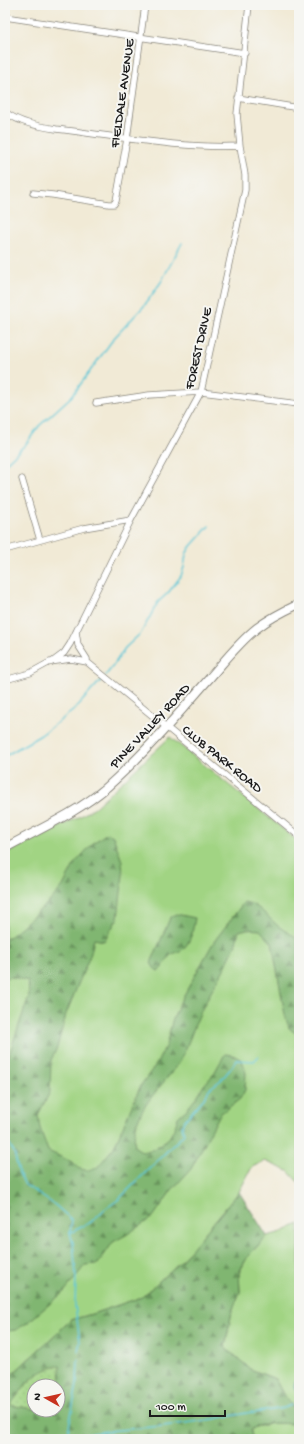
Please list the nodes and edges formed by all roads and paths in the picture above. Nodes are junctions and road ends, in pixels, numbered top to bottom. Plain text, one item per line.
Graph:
1 (145, 5) edge
2 (249, 5) edge
3 (5, 17) edge
4 (141, 37) junction
5 (245, 53) junction
6 (238, 98) junction
7 (299, 108) edge
8 (5, 112) edge
9 (127, 138) junction
10 (240, 146) junction
11 (33, 193) dead end
12 (201, 392) junction
13 (96, 402) dead end
14 (299, 404) edge
15 (22, 479) dead end
16 (131, 520) junction
17 (40, 540) junction
18 (5, 550) edge
19 (299, 604) edge
20 (76, 632) junction
21 (52, 662) junction
22 (87, 662) junction
23 (5, 680) edge
24 (166, 728) junction
25 (299, 836) edge
26 (5, 848) edge

1 - 4 street, FIELDALE AVENUE
2 - 5 street, FOREST DRIVE
3 - 4 street
4 - 5 street
4 - 9 street, FIELDALE AVENUE
5 - 6 street, FOREST DRIVE
6 - 7 street
6 - 10 street, FOREST DRIVE
8 - 9 street
9 - 10 street
9 - 11 street, FIELDALE AVENUE
10 - 12 street, FOREST DRIVE
12 - 13 street
12 - 14 street
12 - 16 street, FOREST DRIVE
15 - 17 street
16 - 17 street
16 - 20 street, FOREST DRIVE
17 - 18 street
19 - 24 street, PINE VALLEY ROAD
20 - 21 street, FOREST DRIVE
20 - 22 street
21 - 22 street
21 - 23 street
22 - 24 street, CLUB PARK ROAD
24 - 25 street, CLUB PARK ROAD
24 - 26 street, PINE VALLEY ROAD

